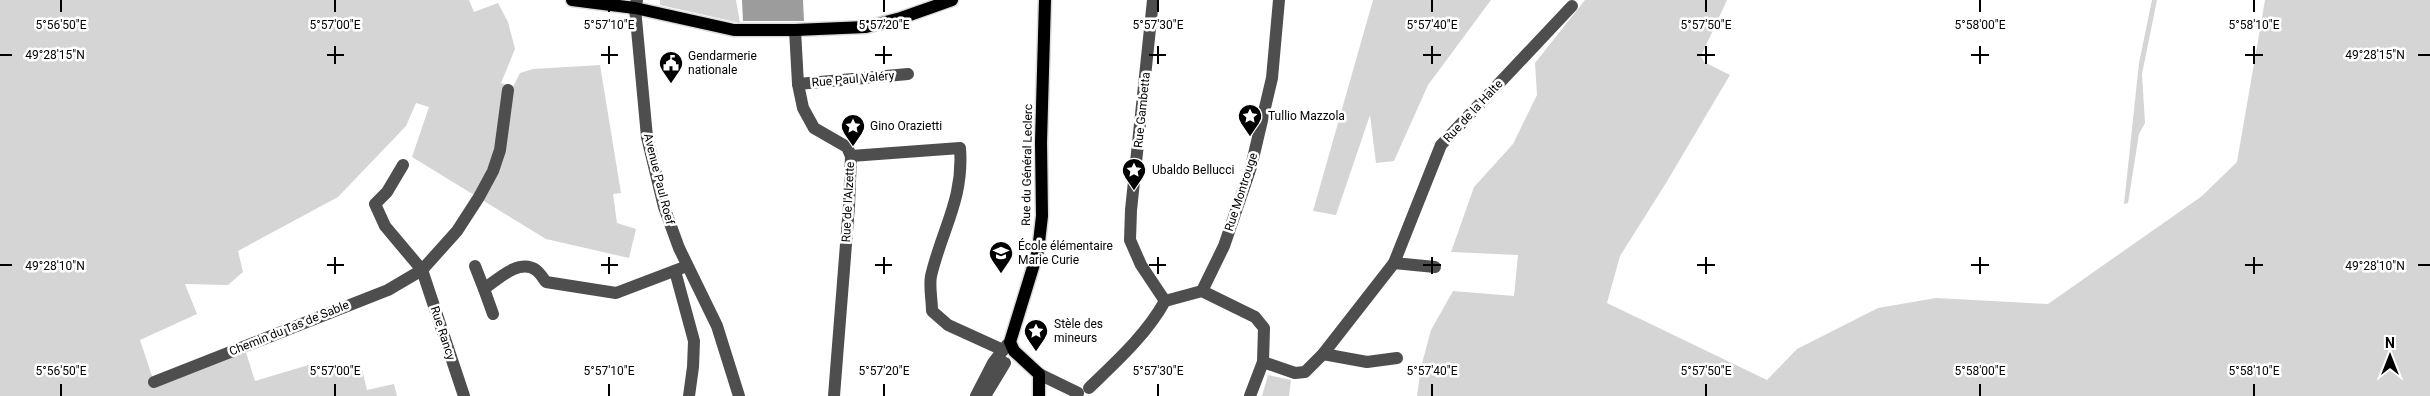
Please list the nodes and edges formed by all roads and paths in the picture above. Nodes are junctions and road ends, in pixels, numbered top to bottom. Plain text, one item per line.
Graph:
1 (572, 0) edge
2 (952, 0) edge
3 (1045, 0) edge
4 (1153, 0) edge
5 (1279, 0) edge
6 (636, 4) edge
7 (1572, 6) dead end
8 (795, 30) junction
9 (908, 74) dead end
10 (798, 84) junction
11 (508, 90) dead end
12 (851, 156) junction
13 (404, 165) dead end
14 (1394, 263) junction
15 (475, 266) dead end
16 (687, 266) junction
17 (1435, 267) dead end
18 (422, 270) junction
19 (675, 271) junction
20 (699, 288) junction
21 (484, 289) junction
22 (1202, 290) junction
23 (683, 295) junction
24 (1164, 300) junction
25 (493, 314) dead end
26 (1004, 353) junction
27 (1323, 354) junction
28 (1396, 358) dead end
29 (1263, 362) junction
30 (1039, 374) junction
31 (154, 382) dead end
32 (1085, 393) edge
33 (464, 396) edge
34 (689, 396) edge
35 (739, 396) edge
36 (834, 396) edge
37 (976, 396) edge
38 (985, 396) edge
39 (1039, 396) edge
40 (1250, 396) edge

1 - 6 main road
2 - 8 main road
3 - 26 main road, Rue du Général Leclerc
4 - 24 street, Rue Gambetta
5 - 22 street, Rue Montrouge
6 - 8 main road
6 - 16 street, Avenue Paul Roef
7 - 14 street, Rue de la Halte
8 - 10 street, Rue de l'Alzette
9 - 10 street, Rue Paul Valéry
10 - 12 street, Rue de l'Alzette
11 - 18 street, Chemin du Tas de Sable
12 - 26 street
12 - 36 street, Rue de l'Alzette
13 - 18 street
14 - 17 street
14 - 27 street, Rue de la Halte
15 - 21 street
16 - 19 street
16 - 20 street, Avenue Paul Roef
18 - 31 street, Chemin du Tas de Sable
18 - 33 street, Rue Rancy
19 - 21 street
19 - 23 street
20 - 23 street
20 - 35 street, Avenue Paul Roef
21 - 25 street
22 - 24 street
22 - 29 street
23 - 34 street
24 - 32 street
26 - 30 main road
26 - 37 street
26 - 38 street
27 - 28 street
27 - 29 street, Rue de la Halte
29 - 40 street
30 - 32 street
30 - 39 main road

